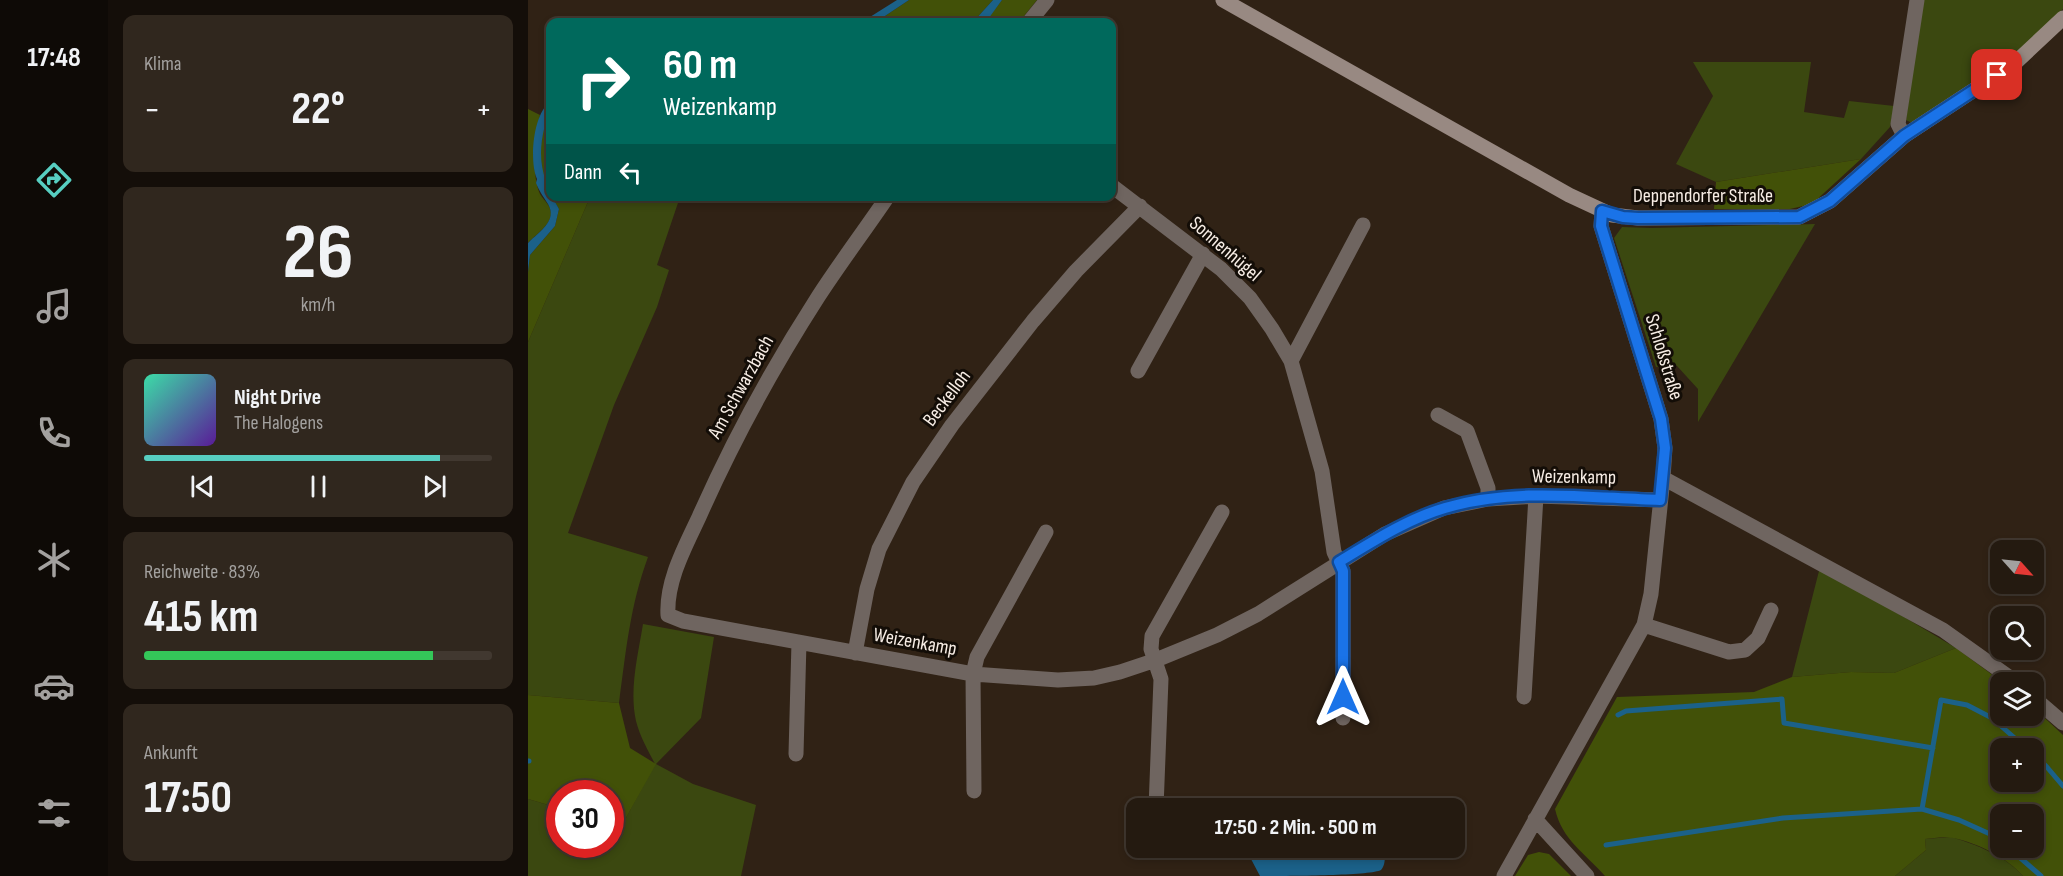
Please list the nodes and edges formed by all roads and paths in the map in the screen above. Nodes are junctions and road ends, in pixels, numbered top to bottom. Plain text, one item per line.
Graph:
1 (1047, 0) edge
2 (1223, 0) edge
3 (1917, 0) edge
4 (1032, 18) edge
5 (2063, 18) edge
6 (1904, 136) junction
7 (1116, 189) edge
8 (884, 201) edge
9 (1140, 206) junction
10 (1602, 211) junction
11 (1363, 225) dead end
12 (1203, 254) junction
13 (1291, 361) junction
14 (1138, 371) dead end
15 (1438, 415) dead end
16 (1663, 478) junction
17 (1536, 496) junction
18 (1488, 499) junction
19 (1660, 500) junction
20 (1221, 512) dead end
21 (1046, 532) dead end
22 (1339, 562) junction
23 (1771, 610) dead end
24 (668, 615) joint
25 (1644, 625) junction
26 (799, 642) junction
27 (855, 653) junction
28 (1156, 660) junction
29 (2002, 672) edge
30 (972, 674) junction
31 (1524, 698) dead end
32 (2044, 707) edge
33 (1343, 718) dead end
34 (2063, 723) edge
35 (796, 754) dead end
36 (974, 791) dead end
37 (1156, 798) edge
38 (1535, 819) junction
39 (1504, 876) edge
40 (1587, 876) edge

1 - 4 street
2 - 10 street, Deppendorfer Straße
3 - 6 street
5 - 6 street, Deppendorfer Straße
6 - 10 street, Deppendorfer Straße
7 - 9 street, Sonnenhügel
8 - 24 street, Am Schwarzbach
9 - 12 street, Sonnenhügel
9 - 27 street, Beckelloh
10 - 16 street, Schloßstraße
11 - 13 street
12 - 13 street, Sonnenhügel
12 - 14 street
13 - 22 street, Sonnenhügel
15 - 18 street
16 - 19 street, Schloßstraße
16 - 29 street
17 - 18 street, Weizenkamp
17 - 19 street, Weizenkamp
17 - 31 street
18 - 22 street, Weizenkamp
19 - 25 street, Schloßstraße
20 - 28 street
21 - 30 street
22 - 28 street, Weizenkamp
22 - 33 street
23 - 25 street
24 - 26 street, Weizenkamp
25 - 38 street, Schloßstraße
26 - 27 street, Weizenkamp
26 - 35 street
27 - 30 street, Weizenkamp
28 - 30 street, Weizenkamp
28 - 37 street
30 - 36 street
32 - 34 street
38 - 39 street, Schloßstraße
38 - 40 street

